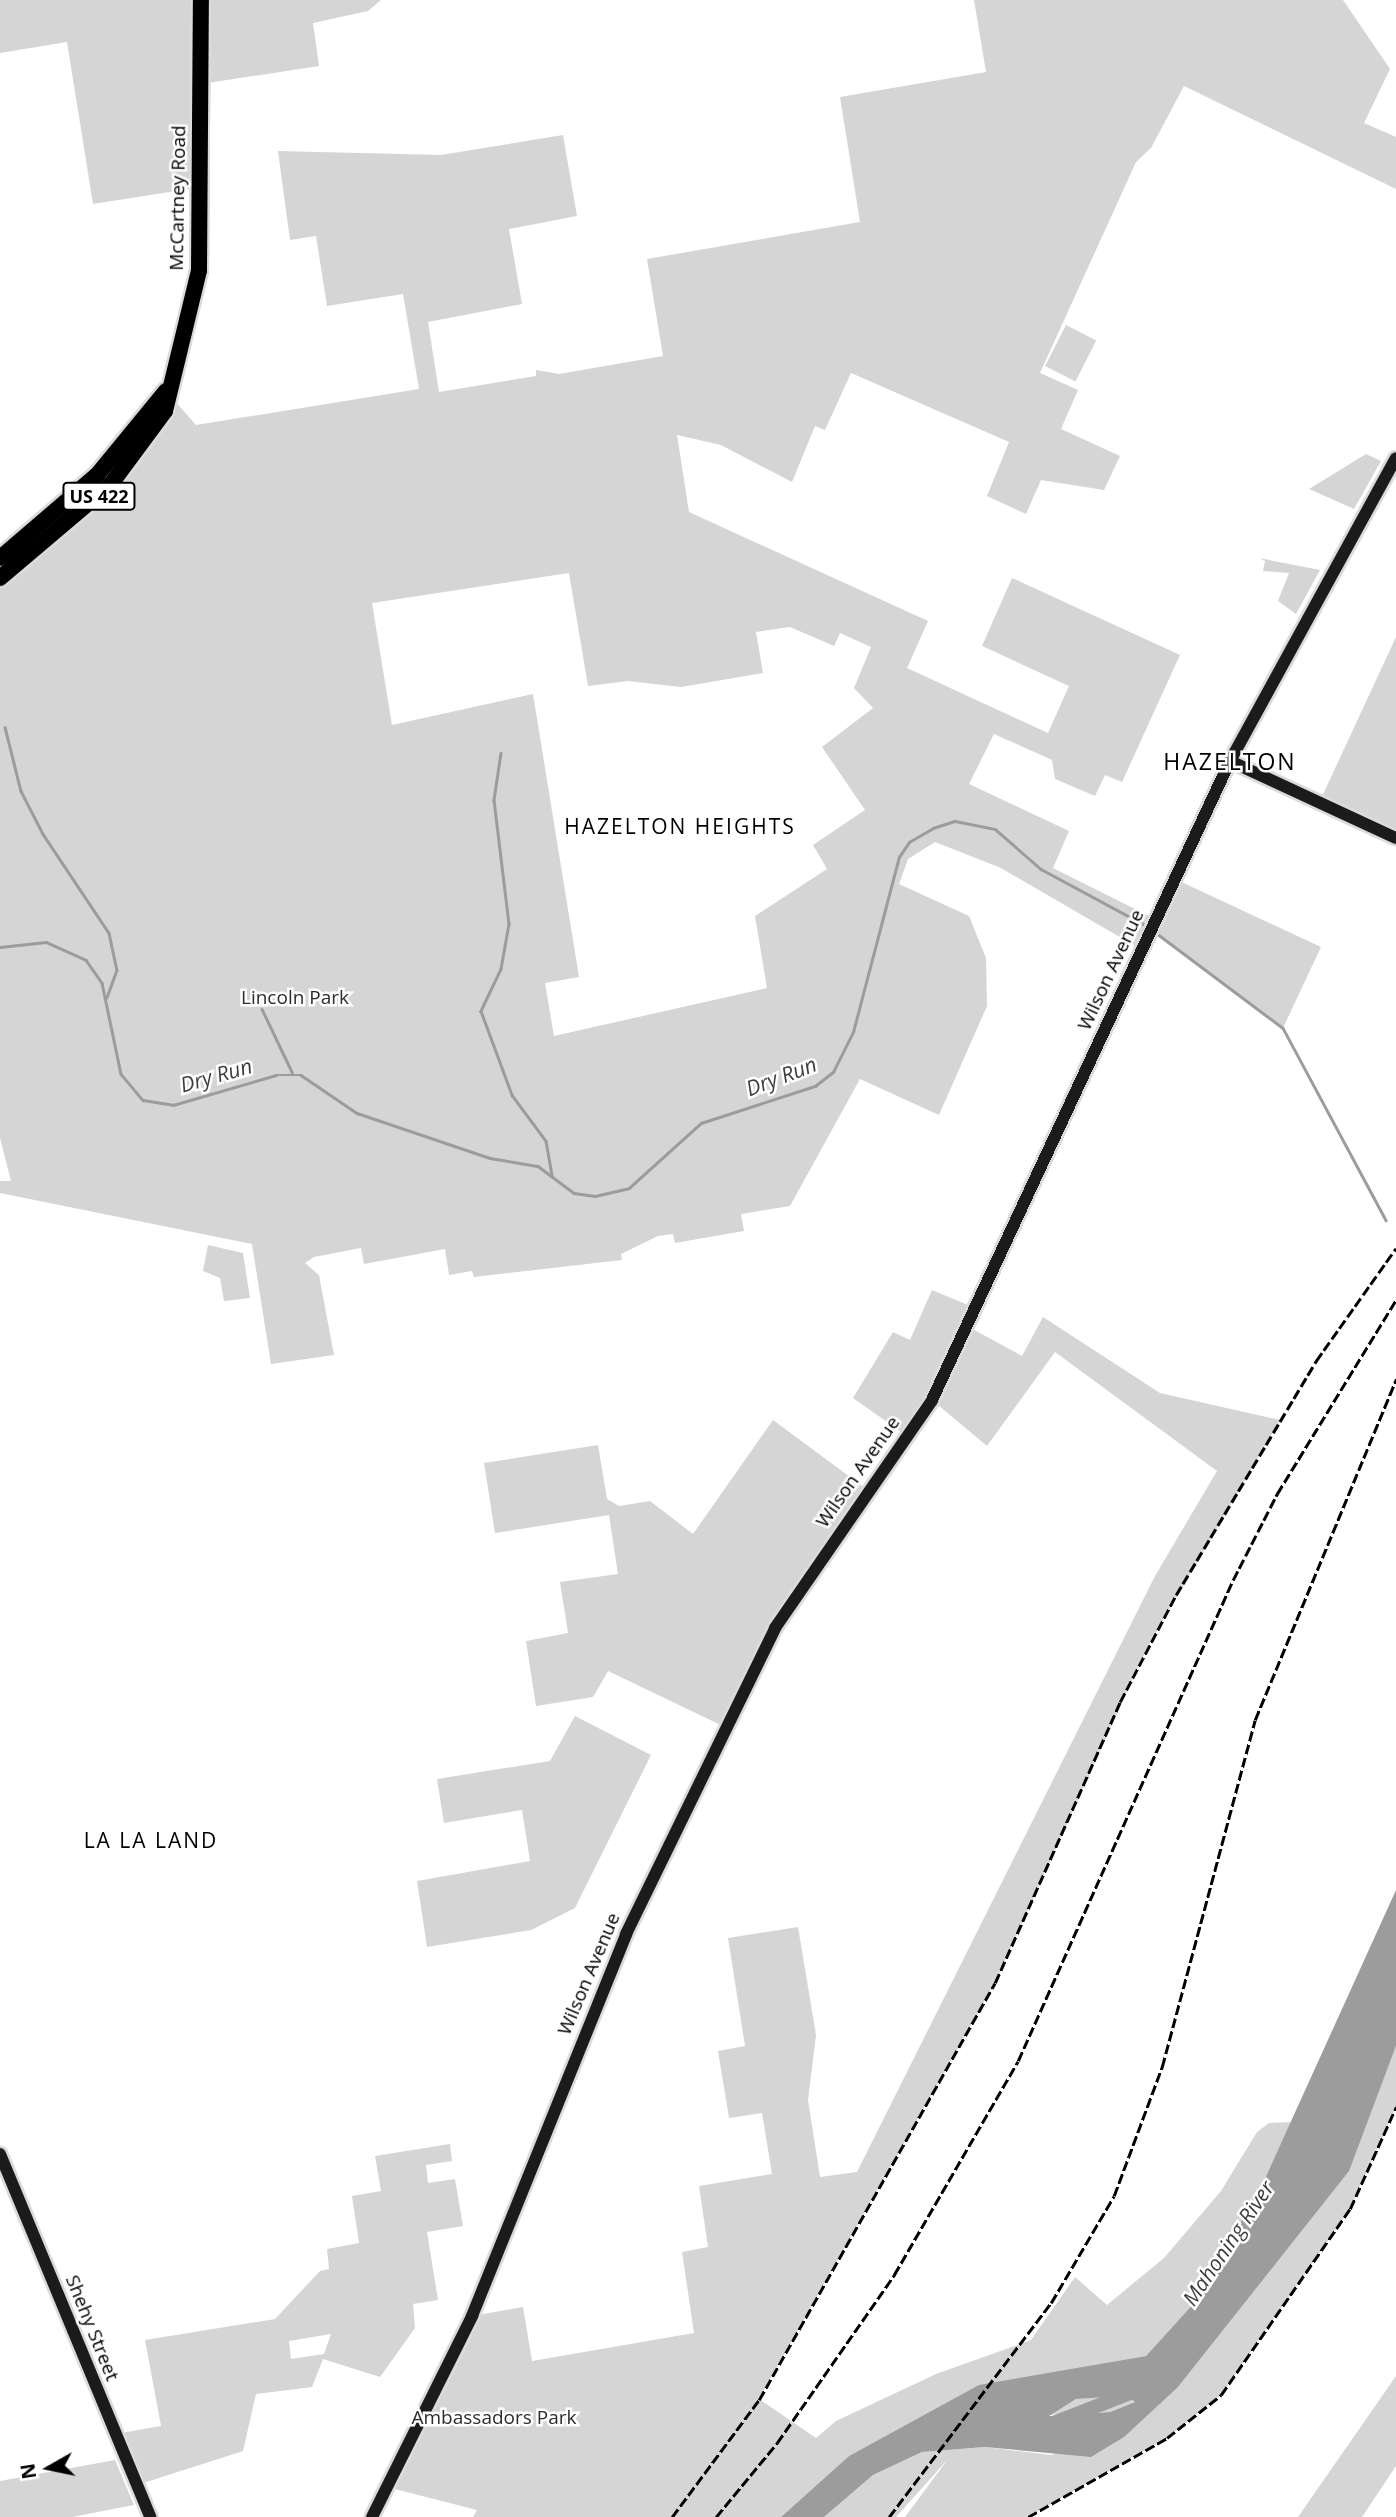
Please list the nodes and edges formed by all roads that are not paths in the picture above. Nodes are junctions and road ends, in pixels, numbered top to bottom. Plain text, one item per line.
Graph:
1 (201, 0) edge
2 (166, 391) junction
3 (1396, 458) edge
4 (0, 558) edge
5 (0, 578) edge
6 (1230, 761) junction
7 (1396, 838) edge
8 (0, 2154) edge
9 (150, 2517) edge
10 (372, 2517) edge

1 - 2 highway, McCartney Road / US 422
2 - 4 highway, McCartney Road / US 422
2 - 5 highway, McCartney Road / US 422
3 - 6 main road, Wilson Avenue
6 - 7 main road
6 - 10 main road, Wilson Avenue
8 - 9 main road, Shehy Street

